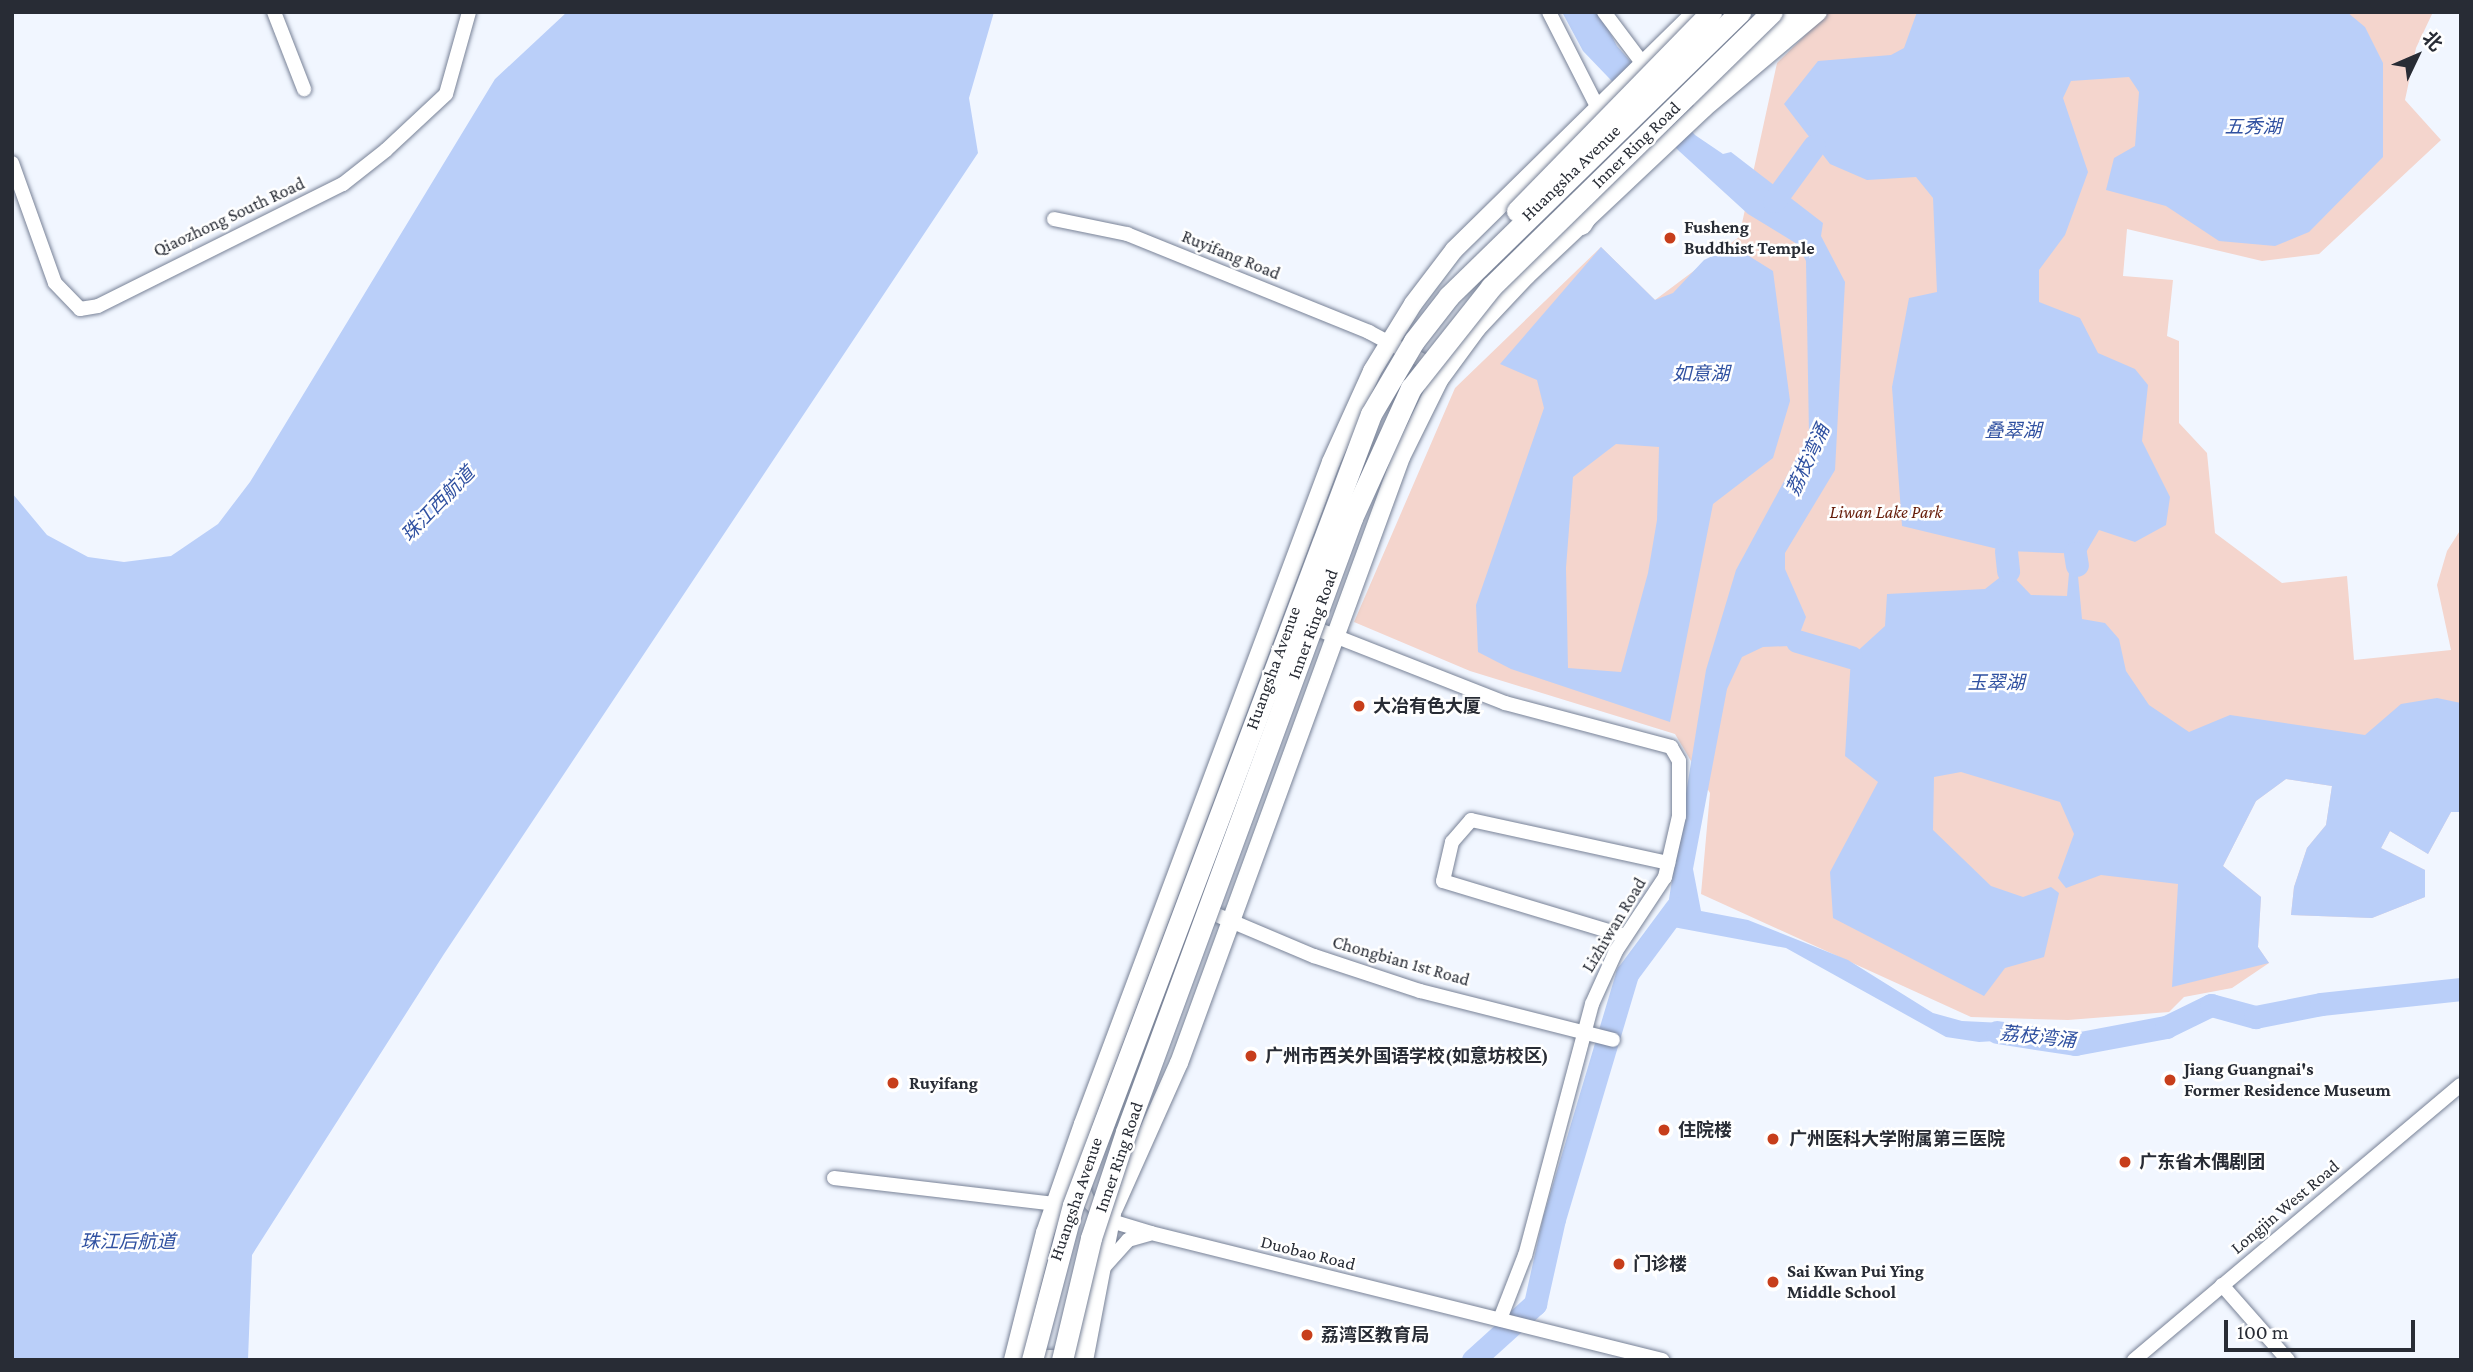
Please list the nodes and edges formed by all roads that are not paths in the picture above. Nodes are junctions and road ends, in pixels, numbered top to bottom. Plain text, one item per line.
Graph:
1 (274, 12) edge
2 (469, 12) edge
3 (1549, 12) edge
4 (1604, 12) edge
5 (1696, 12) edge
6 (1711, 12) edge
7 (1738, 12) edge
8 (1774, 12) edge
9 (1801, 12) edge
10 (1818, 12) edge
11 (1642, 65) junction
12 (304, 89) dead end
13 (1600, 106) junction
14 (1687, 111) junction
15 (1657, 134) junction
16 (12, 163) edge
17 (1620, 163) junction
18 (1054, 219) dead end
19 (1581, 224) junction
20 (1449, 296) junction
21 (1397, 346) junction
22 (1429, 364) junction
23 (1326, 633) junction
24 (1274, 744) junction
25 (1295, 752) junction
26 (1668, 863) junction
27 (1176, 905) junction
28 (1222, 918) junction
29 (1625, 936) junction
30 (1584, 1031) junction
31 (1139, 1036) junction
32 (1613, 1040) dead end
33 (2461, 1085) edge
34 (834, 1178) dead end
35 (1080, 1180) junction
36 (1054, 1204) junction
37 (1108, 1220) junction
38 (1151, 1233) junction
39 (1099, 1277) junction
40 (2222, 1285) junction
41 (1500, 1319) junction
42 (1013, 1360) edge
43 (1032, 1360) edge
44 (1046, 1360) edge
45 (1063, 1360) edge
46 (1082, 1360) edge
47 (1662, 1360) edge
48 (2134, 1360) edge
49 (2288, 1360) edge

1 - 12 street
2 - 16 street, Qiaozhong South Road
3 - 13 street
4 - 11 street
5 - 11 main road
6 - 20 highway, bridge
7 - 20 highway, Inner Ring Road, bridge
7 - 21 highway, Huangsha Avenue, bridge
8 - 14 highway, Huangsha Avenue
8 - 15 highway, Inner Ring Road, bridge
9 - 15 highway, bridge
10 - 14 main road
11 - 13 main road
13 - 21 main road
14 - 15 highway, Huangsha Avenue, bridge
15 - 17 highway, Huangsha Avenue
15 - 19 main road
15 - 45 highway, Inner Ring Road, bridge
17 - 19 highway
17 - 22 highway, Huangsha Avenue
18 - 21 street, Ruyifang Road
19 - 23 main road
20 - 31 highway, Inner Ring Road, bridge
21 - 22 street, Ruyifang Road
21 - 27 highway, Huangsha Avenue
22 - 23 highway, Huangsha Avenue
23 - 24 highway, Huangsha Avenue
23 - 25 main road
23 - 26 street, Lizhiwan Road
24 - 25 main road
24 - 28 highway, Huangsha Avenue
25 - 28 main road
26 - 29 street, Lizhiwan Road
26 - 29 street
27 - 35 highway, Huangsha Avenue
27 - 36 main road
28 - 30 street, Chongbian 1st Road
28 - 37 highway, Huangsha Avenue
29 - 30 street, Lizhiwan Road
30 - 32 street, Chongbian 1st Road
30 - 41 street, Lizhiwan Road
31 - 43 highway, Inner Ring Road, bridge
31 - 44 highway, bridge
33 - 40 street, Longjin West Road
34 - 36 street
35 - 37 street
35 - 43 main road, Huangsha Avenue
36 - 42 main road
37 - 38 street, Duobao Road
37 - 39 highway, Huangsha Avenue
38 - 39 street
38 - 41 street, Duobao Road
39 - 46 highway, Huangsha Avenue
40 - 48 street, Longjin West Road
40 - 49 street
41 - 47 street, Duobao Road
43 - 45 highway

